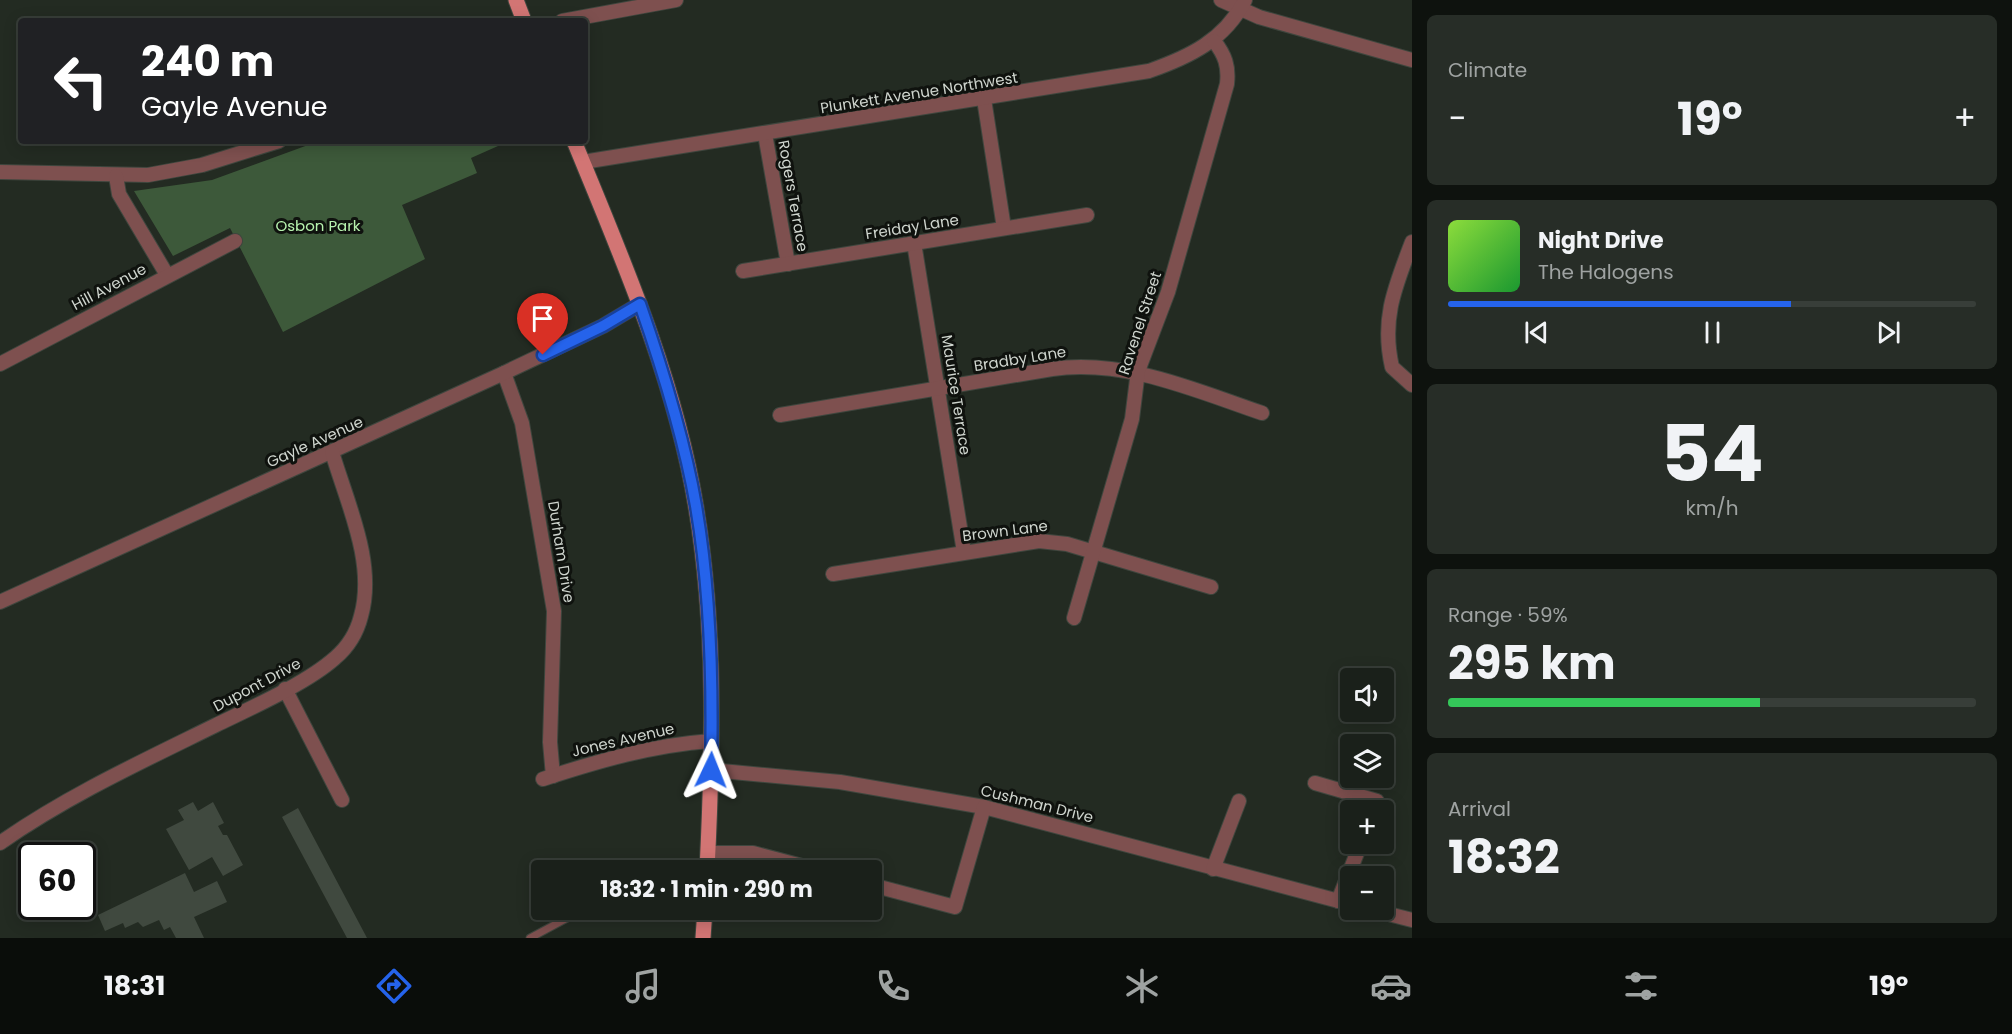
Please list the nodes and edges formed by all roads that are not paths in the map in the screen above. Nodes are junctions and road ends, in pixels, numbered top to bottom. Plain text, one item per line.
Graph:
1 (516, 0) edge
2 (675, 0) edge
3 (1221, 0) edge
4 (1243, 5) edge
5 (523, 18) edge
6 (578, 18) edge
7 (1214, 41) junction
8 (1412, 60) edge
9 (984, 99) junction
10 (765, 134) junction
11 (269, 144) edge
12 (575, 144) edge
13 (583, 162) junction
14 (0, 172) edge
15 (116, 176) junction
16 (1087, 215) dead end
17 (1004, 228) junction
18 (235, 241) dead end
19 (1412, 242) edge
20 (914, 243) junction
21 (788, 264) junction
22 (743, 271) dead end
23 (167, 276) junction
24 (640, 304) junction
25 (0, 364) edge
26 (1138, 371) junction
27 (504, 373) junction
28 (1412, 385) edge
29 (938, 390) junction
30 (1262, 413) dead end
31 (780, 415) dead end
32 (332, 452) junction
33 (1092, 551) junction
34 (964, 552) junction
35 (833, 574) dead end
36 (1211, 587) dead end
37 (0, 602) edge
38 (1074, 618) dead end
39 (285, 689) junction
40 (711, 741) junction
41 (711, 770) junction
42 (548, 777) joint
43 (1315, 783) dead end
44 (342, 800) dead end
45 (1374, 800) edge
46 (1239, 801) dead end
47 (984, 807) junction
48 (0, 843) edge
49 (708, 852) junction
50 (708, 860) edge
51 (779, 860) edge
52 (1213, 869) junction
53 (882, 888) edge
54 (1340, 901) edge
55 (1394, 916) edge
56 (564, 920) edge
57 (704, 920) edge
58 (1412, 921) edge
59 (530, 938) edge
60 (703, 938) edge

1 - 5 main road
2 - 6 street
3 - 4 street
4 - 7 street, Plunkett Avenue Northwest
4 - 8 street
7 - 9 street, Plunkett Avenue Northwest
7 - 26 street, Ravenel Street
9 - 10 street, Plunkett Avenue Northwest
9 - 17 street
10 - 13 street, Plunkett Avenue Northwest
10 - 21 street, Rogers Terrace
11 - 15 street
12 - 13 main road
13 - 24 main road
14 - 15 street
15 - 23 street
16 - 17 street, Freiday Lane
17 - 20 street, Freiday Lane
18 - 23 street, Hill Avenue
19 - 28 street
20 - 21 street, Freiday Lane
20 - 29 street, Maurice Terrace
21 - 22 street, Freiday Lane
23 - 25 street, Hill Avenue
24 - 27 street, Gayle Avenue
24 - 40 main road
26 - 29 street, Bradby Lane
26 - 30 street, Bradby Lane
26 - 33 street, Ravenel Street
27 - 32 street, Gayle Avenue
27 - 42 street, Durham Drive
29 - 31 street, Bradby Lane
29 - 34 street, Maurice Terrace
32 - 37 street, Gayle Avenue
32 - 39 street, Dupont Drive
33 - 34 street, Brown Lane
33 - 36 street, Brown Lane
33 - 38 street, Ravenel Street
34 - 35 street, Brown Lane
39 - 44 street
39 - 48 street, Dupont Drive
40 - 41 main road
40 - 42 street, Jones Avenue
41 - 47 street, Cushman Drive
41 - 49 main road
43 - 45 street
46 - 52 street
47 - 52 street, Cushman Drive
47 - 53 street
49 - 50 main road
49 - 51 street
52 - 54 street, Cushman Drive
55 - 58 street
56 - 59 lane
57 - 60 main road

